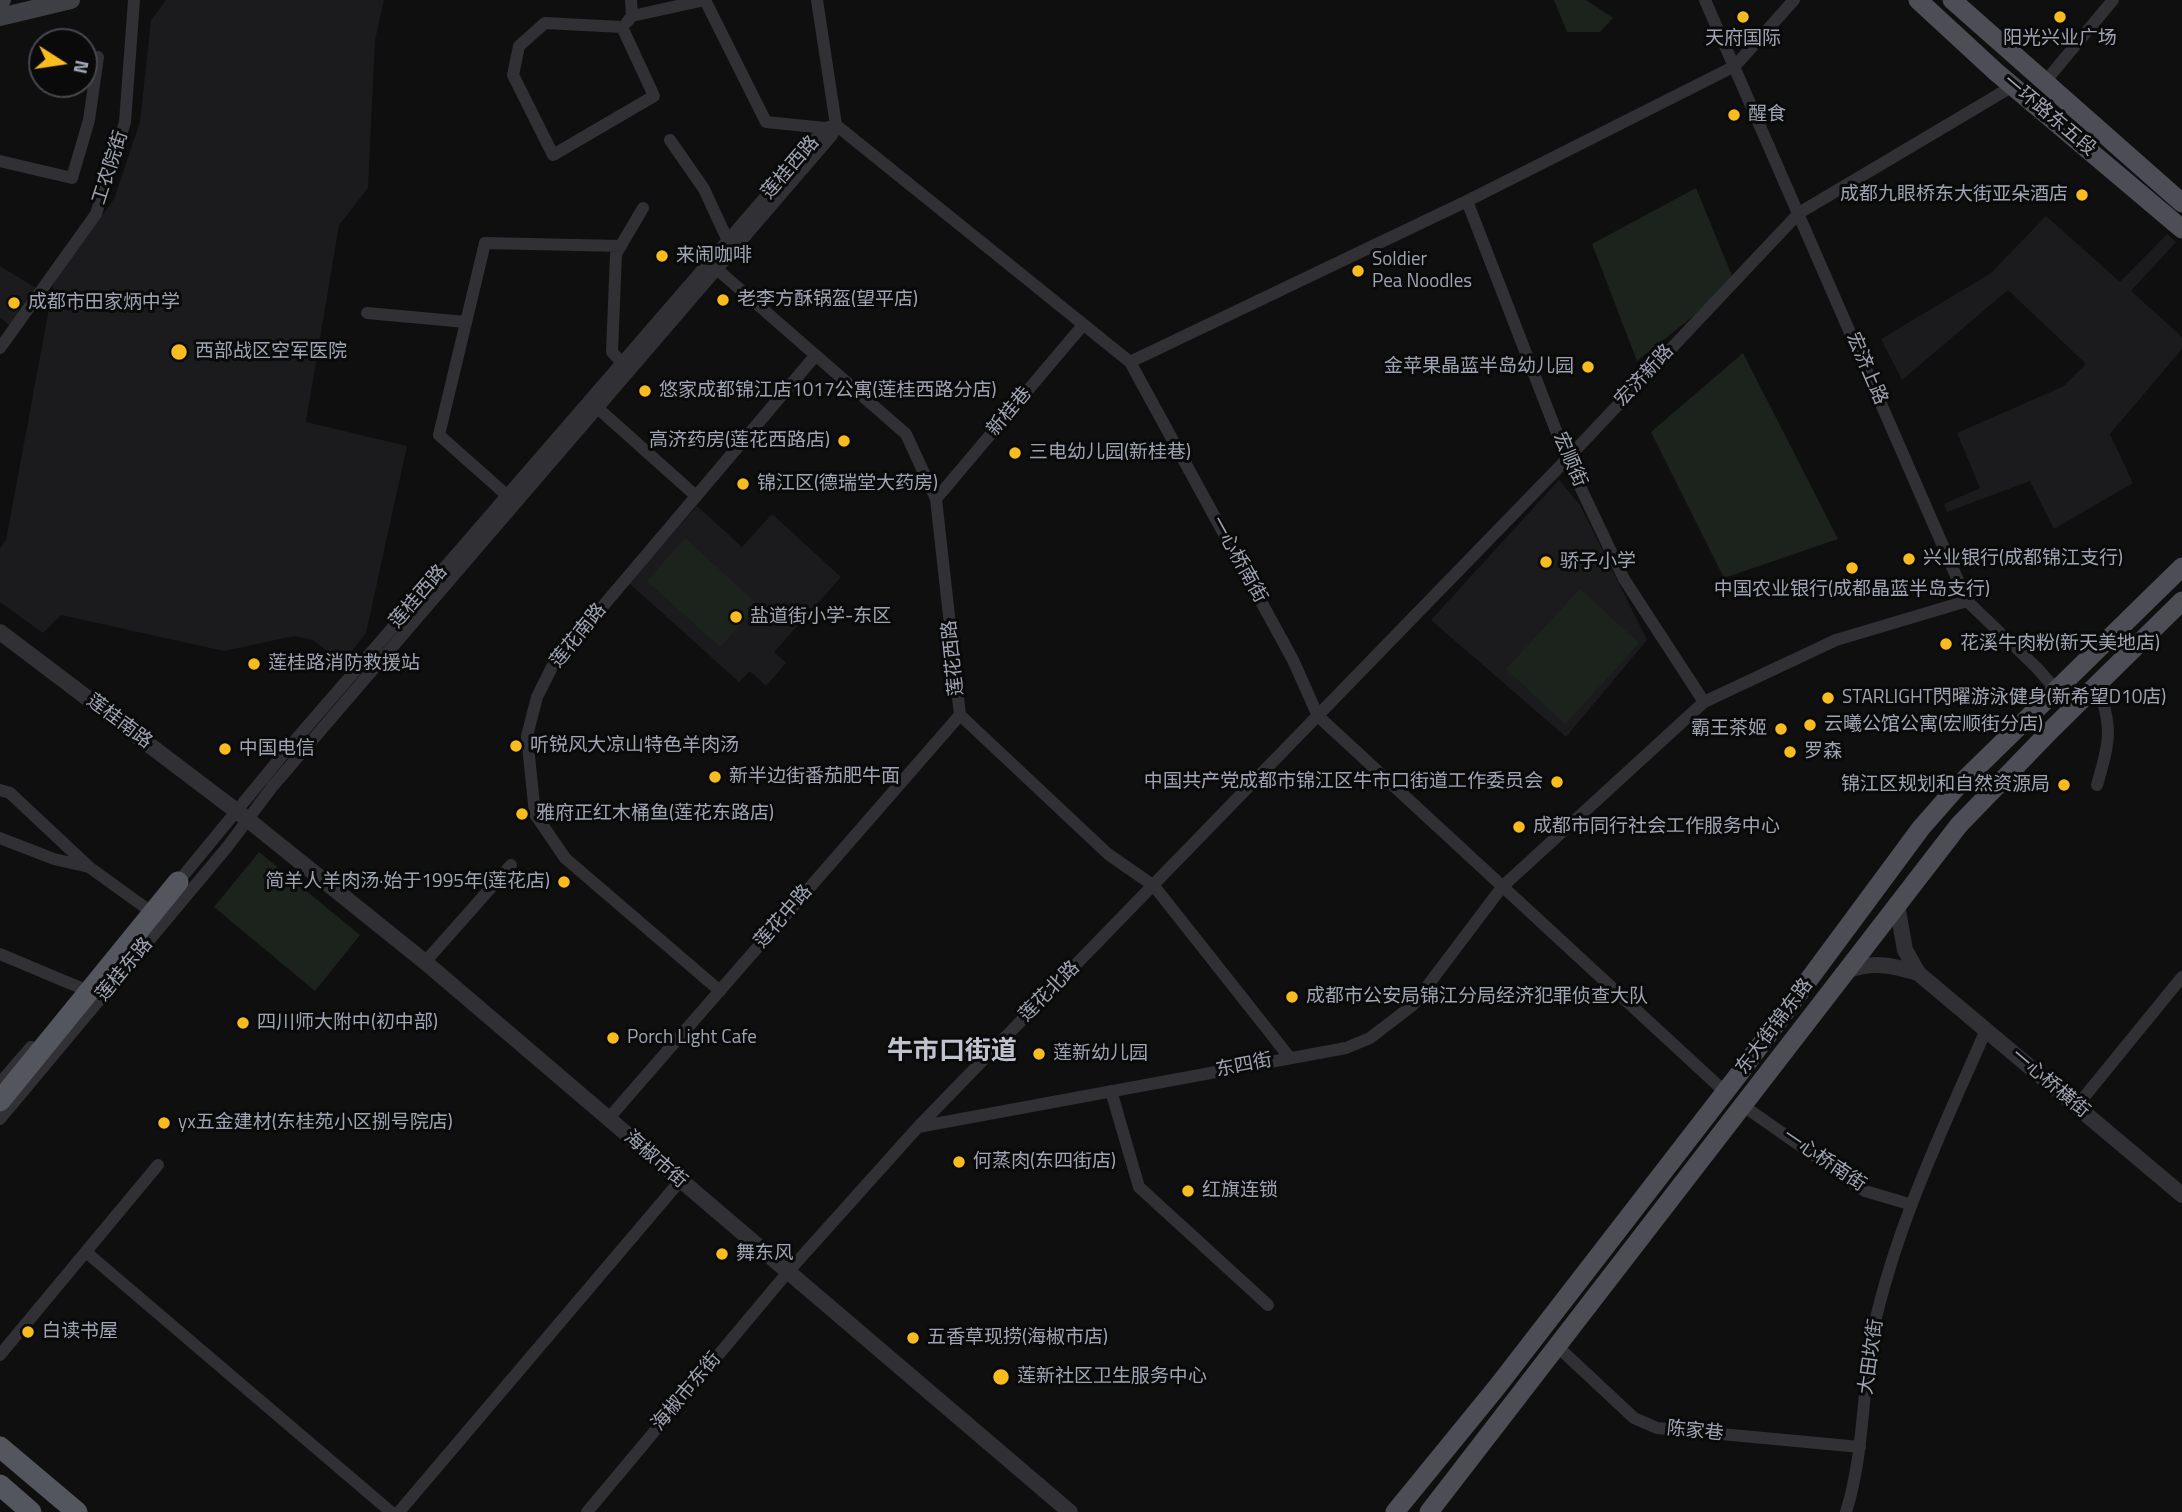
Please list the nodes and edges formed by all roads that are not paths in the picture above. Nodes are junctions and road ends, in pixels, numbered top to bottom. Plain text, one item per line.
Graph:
1 (71, 0) edge
2 (134, 0) edge
3 (631, 0) edge
4 (817, 0) edge
5 (1705, 0) edge
6 (1794, 0) edge
7 (1918, 0) edge
8 (1952, 0) edge
9 (2113, 0) edge
10 (632, 16) junction
11 (0, 17) edge
12 (622, 27) junction
13 (1735, 66) junction
14 (2044, 83) junction
15 (2013, 86) junction
16 (92, 98) edge
17 (831, 126) junction
18 (670, 140) dead end
19 (0, 161) edge
20 (1467, 201) junction
21 (2182, 203) edge
22 (643, 208) dead end
23 (1799, 213) junction
24 (2182, 229) edge
25 (728, 241) junction
26 (621, 246) junction
27 (713, 266) junction
28 (367, 313) dead end
29 (466, 322) junction
30 (1083, 325) junction
31 (0, 348) edge
32 (814, 356) junction
33 (1130, 362) junction
34 (622, 363) junction
35 (594, 405) junction
36 (1567, 459) junction
37 (696, 496) junction
38 (936, 499) junction
39 (512, 500) junction
40 (2182, 567) edge
41 (1967, 601) junction
42 (2182, 601) edge
43 (0, 632) edge
44 (2097, 683) junction
45 (2056, 689) junction
46 (1704, 702) junction
47 (2072, 708) junction
48 (960, 715) junction
49 (1318, 716) junction
50 (2097, 785) dead end
51 (0, 790) edge
52 (242, 816) junction
53 (0, 838) edge
54 (511, 865) dead end
55 (89, 867) junction
56 (1890, 871) junction
57 (178, 882) junction
58 (1154, 886) junction
59 (1911, 886) junction
60 (1502, 887) junction
61 (1896, 905) junction
62 (150, 911) junction
63 (0, 954) edge
64 (1827, 958) junction
65 (425, 962) junction
66 (1846, 971) junction
67 (1918, 973) junction
68 (2182, 977) edge
69 (81, 988) junction
70 (720, 991) junction
71 (1986, 1030) junction
72 (1290, 1058) junction
73 (0, 1083) edge
74 (1111, 1091) junction
75 (1725, 1091) junction
76 (0, 1101) edge
77 (1745, 1107) junction
78 (2076, 1107) junction
79 (0, 1119) edge
80 (608, 1119) junction
81 (918, 1127) junction
82 (158, 1165) dead end
83 (680, 1181) junction
84 (2182, 1195) edge
85 (1909, 1204) junction
86 (86, 1252) junction
87 (787, 1273) junction
88 (1268, 1305) dead end
89 (1559, 1348) junction
90 (0, 1355) edge
91 (0, 1447) edge
92 (1860, 1447) junction
93 (0, 1460) edge
94 (0, 1488) edge
95 (24, 1512) edge
96 (31, 1512) edge
97 (61, 1512) edge
98 (77, 1512) edge
99 (391, 1512) edge
100 (399, 1512) edge
101 (587, 1512) edge
102 (1070, 1512) edge
103 (1395, 1512) edge
104 (1429, 1512) edge
105 (1846, 1512) edge

1 - 11 main road
2 - 31 street, 工农院街
3 - 10 street
4 - 17 street
5 - 13 street, 宏济上路
6 - 13 street
7 - 15 main road, 一环路东五段
8 - 14 main road, 一环路东五段
9 - 14 street
10 - 12 street
10 - 17 street
12 - 12 street
13 - 20 street
13 - 23 street, 宏济上路
14 - 21 main road, 一环路东五段
15 - 23 street, 宏济新路
15 - 24 main road, 一环路东五段
16 - 19 street
17 - 25 street, 莲桂西路
17 - 27 street, 莲桂西路
17 - 30 street, 一心桥南街
18 - 25 street
20 - 33 street
20 - 36 street, 宏顺街
22 - 26 street
23 - 36 street, 宏济新路
23 - 41 street, 宏济上路
25 - 27 street, 莲桂西路
26 - 29 street
26 - 34 street
27 - 32 street, 莲花西路
27 - 34 street, 莲桂西路
27 - 35 street, 莲桂西路
28 - 29 street
29 - 39 street
30 - 33 street, 一心桥南街
30 - 38 street, 新桂巷
32 - 37 street, 莲花南路
32 - 38 street, 莲花西路
33 - 49 street, 一心桥南街
34 - 35 street, 莲桂西路
35 - 37 street
35 - 39 street, 莲桂西路
36 - 46 street, 宏顺街
36 - 49 street, 宏济新路
37 - 70 street, 莲花南路
38 - 48 street, 莲花西路
39 - 52 street, 莲桂西路
40 - 45 main road, 东大街锦东路
41 - 45 street, 宏济上路
41 - 46 street, 东四街
42 - 44 main road, 东大街锦东路
43 - 52 street, 莲桂南路
44 - 47 main road, 东大街锦东路
44 - 50 street
45 - 47 street, 宏济上路
45 - 56 main road, 东大街锦东路
46 - 60 street, 东四街
47 - 59 main road, 东大街锦东路
48 - 58 street, 莲花西路
48 - 70 street, 莲花中路
49 - 58 street, 莲花北路
49 - 60 street, 一心桥南街
51 - 55 street
52 - 57 street, 莲桂东路
52 - 65 street, 海椒市街
52 - 79 street, 莲桂东路
53 - 55 street
54 - 65 street
55 - 62 street
56 - 59 main road
56 - 64 main road, 东大街锦东路
57 - 62 street, 莲桂东路
57 - 76 highway
58 - 72 street, 莲花西路
58 - 81 street, 莲花北路
59 - 61 main road, 东大街锦东路
60 - 72 street, 东四街
60 - 75 street, 一心桥南街
61 - 66 main road, 东大街锦东路
61 - 67 street, 一心桥横街
62 - 69 street, 莲桂东路
63 - 69 street
64 - 66 main road
64 - 75 main road, 东大街锦东路
65 - 80 street, 海椒市街
66 - 67 street, 一心桥横街
66 - 77 main road, 东大街锦东路
67 - 71 street, 一心桥横街
68 - 78 street
69 - 73 street, 莲桂东路
70 - 80 street, 莲花中路
71 - 78 street, 一心桥横街
71 - 85 street, 大田坎街
72 - 74 street, 东四街
74 - 81 street, 东四街
74 - 88 street
75 - 103 main road, 东大街锦东路
77 - 85 street, 一心桥南街
77 - 89 main road, 东大街锦东路
78 - 84 street, 一心桥横街
80 - 83 street, 海椒市街
81 - 87 street, 莲花北路
82 - 86 street
83 - 87 street, 海椒市街
83 - 100 street
85 - 92 street, 大田坎街
86 - 90 street
86 - 99 street
87 - 101 street, 海椒市东街
87 - 102 street, 海椒市街
89 - 92 street, 陈家巷
89 - 104 main road, 东大街锦东路
91 - 98 highway
92 - 105 street, 大田坎街
93 - 97 main road
94 - 95 main road
94 - 96 highway

